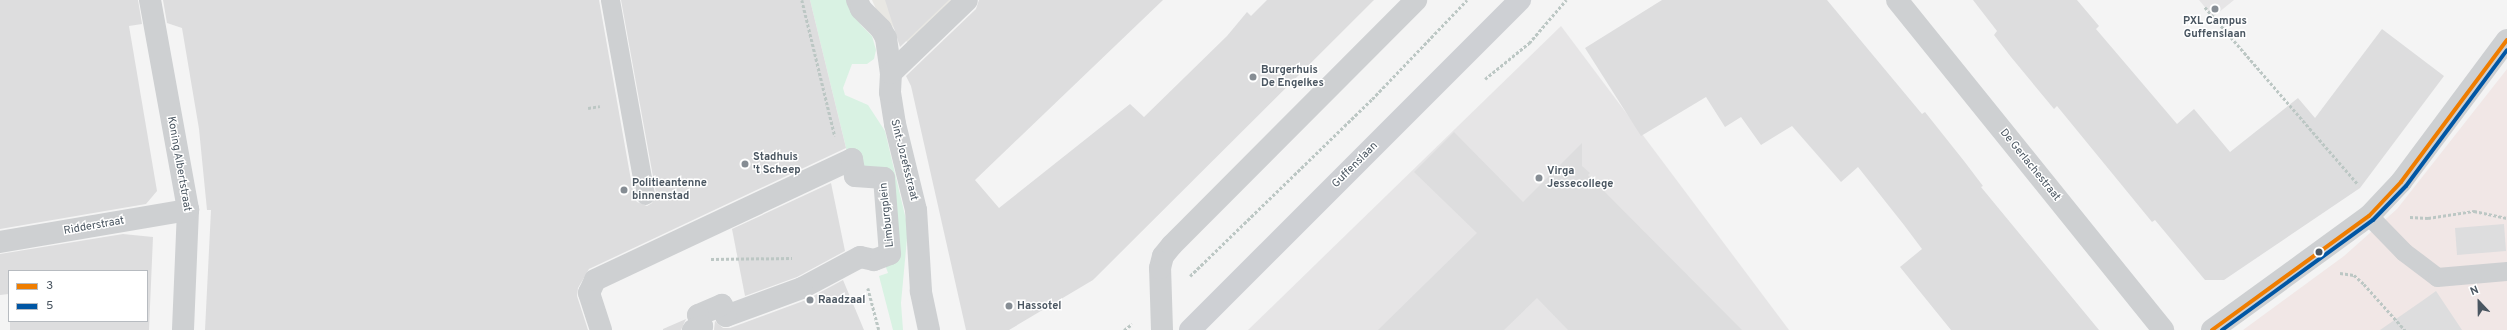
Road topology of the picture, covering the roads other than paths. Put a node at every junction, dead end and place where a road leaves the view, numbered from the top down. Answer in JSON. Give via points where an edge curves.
{"nodes":[{"id":1,"x":150,"y":0,"type":"edge"},
{"id":2,"x":610,"y":0,"type":"edge"},
{"id":3,"x":857,"y":0,"type":"edge"},
{"id":4,"x":967,"y":0,"type":"edge"},
{"id":5,"x":1416,"y":0,"type":"edge"},
{"id":6,"x":1520,"y":0,"type":"edge"},
{"id":7,"x":1898,"y":0,"type":"edge"},
{"id":8,"x":2507,"y":40,"type":"edge"},
{"id":9,"x":891,"y":73,"type":"junction"},
{"id":10,"x":645,"y":195,"type":"dead end"},
{"id":11,"x":188,"y":210,"type":"junction"},
{"id":12,"x":2374,"y":211,"type":"junction"},
{"id":13,"x":0,"y":242,"type":"edge"},
{"id":14,"x":2507,"y":271,"type":"edge"},
{"id":15,"x":183,"y":330,"type":"edge"},
{"id":16,"x":601,"y":330,"type":"edge"},
{"id":17,"x":693,"y":330,"type":"edge"},
{"id":18,"x":929,"y":330,"type":"edge"},
{"id":19,"x":1162,"y":330,"type":"edge"},
{"id":20,"x":1190,"y":330,"type":"edge"},
{"id":21,"x":2163,"y":330,"type":"edge"},
{"id":22,"x":2212,"y":330,"type":"edge"}],
"edges":[{"from":1,"to":11,"type":"street","name":"Koning Albertstraat"},
{"from":2,"to":10,"type":"lane"},
{"from":3,"to":9,"type":"street","name":"Sint-Jozefsstraat","via":[[861,9],[881,29],[886,38]]},
{"from":4,"to":9,"type":"street"},
{"from":5,"to":19,"type":"street","via":[[1163,256],[1160,268]]},
{"from":6,"to":20,"type":"main road","name":"Guffenslaan"},
{"from":7,"to":21,"type":"street","name":"De Gerlachestraat"},
{"from":8,"to":12,"type":"street","via":[[2401,182]]},
{"from":9,"to":18,"type":"street","name":"Sint-Jozefsstraat","via":[[890,92],[894,124],[916,210],[921,291]]},
{"from":11,"to":13,"type":"street","name":"Ridderstraat"},
{"from":11,"to":15,"type":"street","name":"Koning Albertstraat"},
{"from":12,"to":14,"type":"lane","via":[[2404,252],[2437,277]]},
{"from":12,"to":22,"type":"street"},
{"from":16,"to":17,"type":"street","name":"Limburgplein","via":[[589,293],[595,280],[656,256],[852,159],[855,176],[884,178],[890,254],[874,260],[860,257],[802,288],[726,316],[722,305],[698,315],[702,326]]}]}
